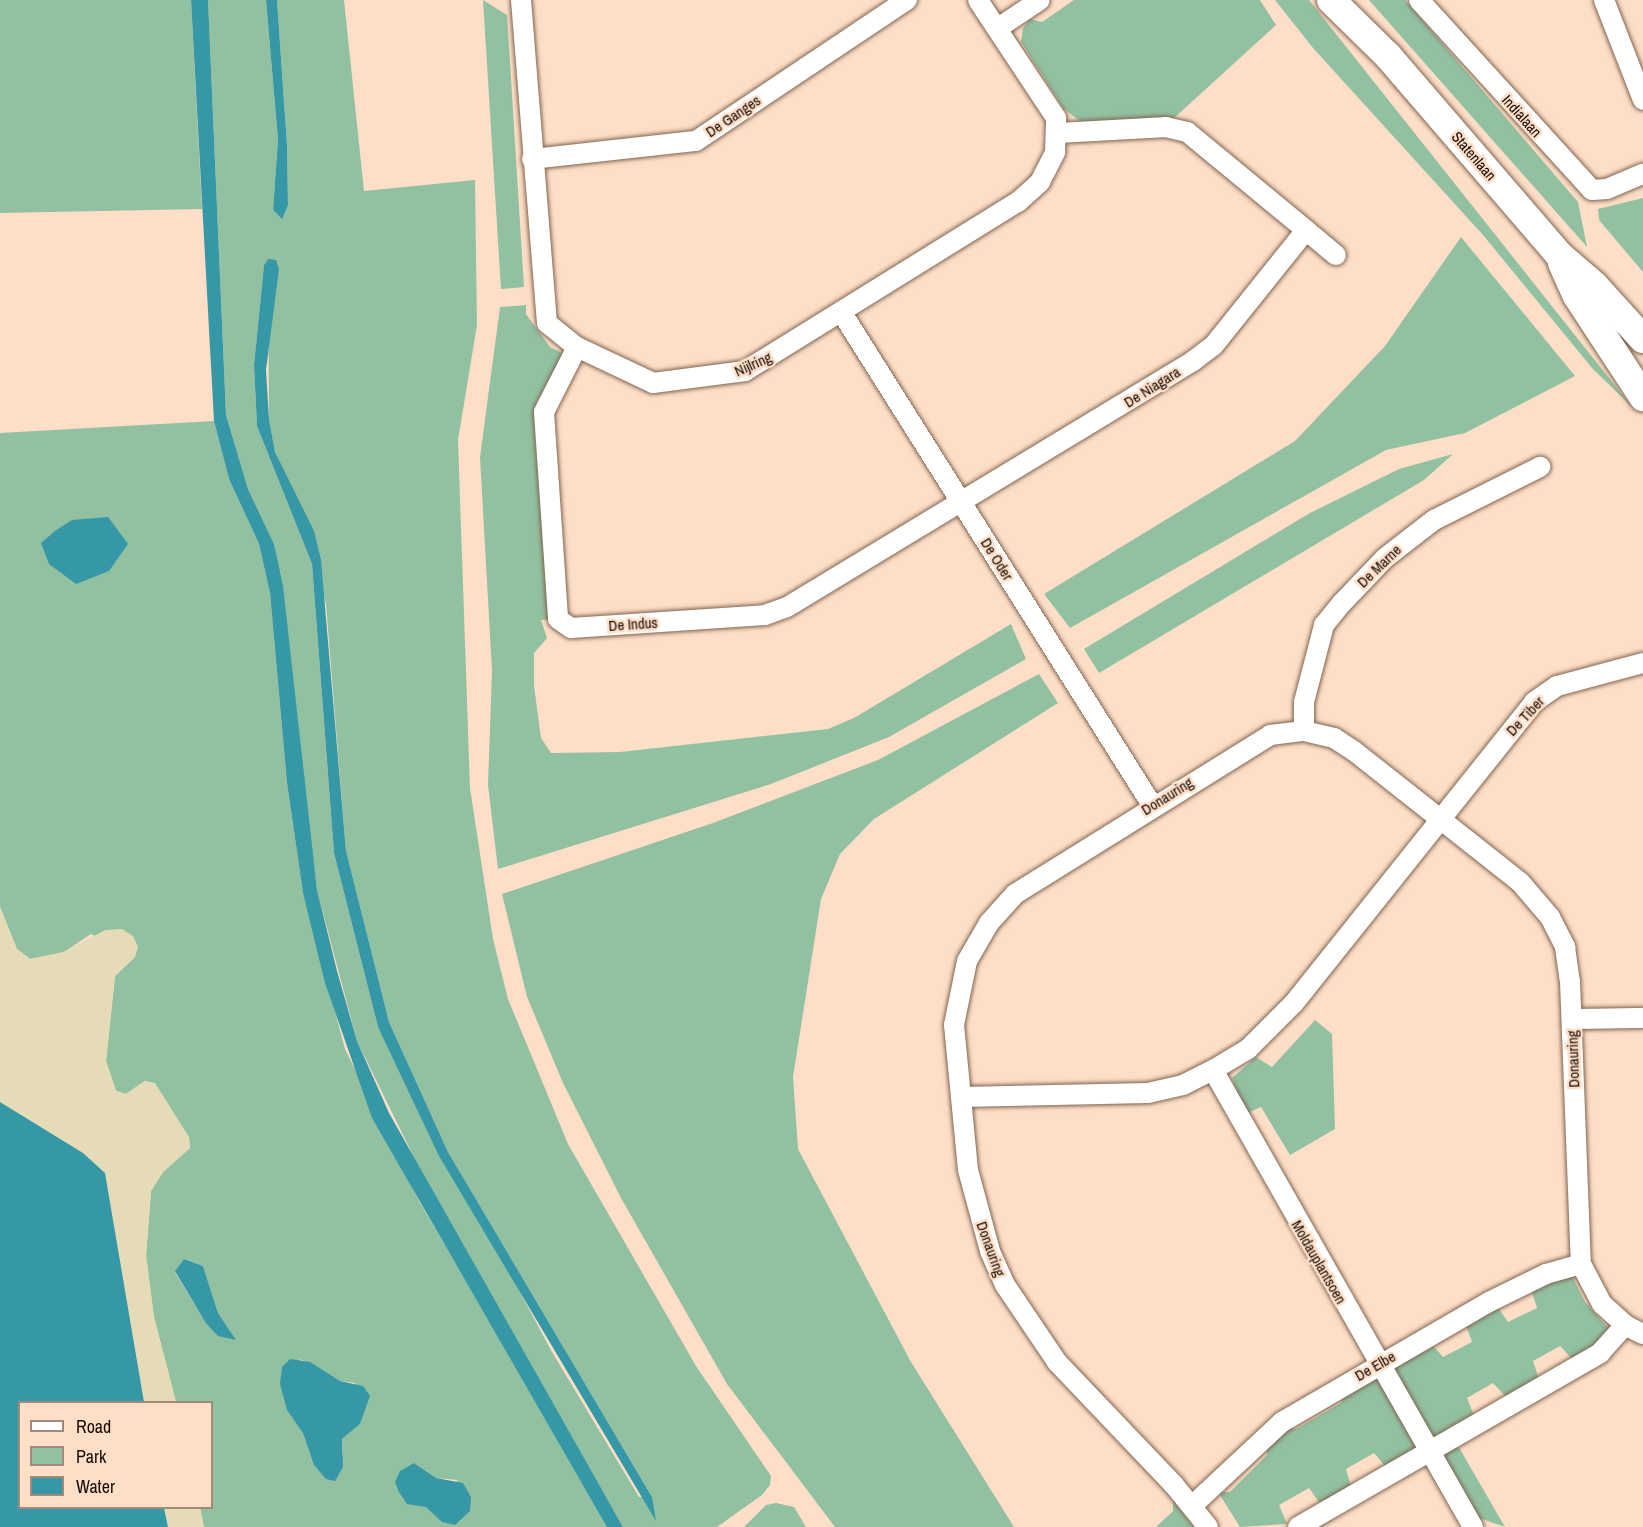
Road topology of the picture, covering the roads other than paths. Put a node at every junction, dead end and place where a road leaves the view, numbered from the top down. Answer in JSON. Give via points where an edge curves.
{"nodes":[{"id":1,"x":521,"y":0,"type":"edge"},
{"id":2,"x":908,"y":0,"type":"edge"},
{"id":3,"x":978,"y":0,"type":"edge"},
{"id":4,"x":1040,"y":0,"type":"edge"},
{"id":5,"x":1331,"y":0,"type":"edge"},
{"id":6,"x":1354,"y":0,"type":"edge"},
{"id":7,"x":1419,"y":0,"type":"edge"},
{"id":8,"x":1604,"y":0,"type":"edge"},
{"id":9,"x":998,"y":28,"type":"junction"},
{"id":10,"x":1388,"y":56,"type":"junction"},
{"id":11,"x":1643,"y":100,"type":"edge"},
{"id":12,"x":1059,"y":133,"type":"junction"},
{"id":13,"x":532,"y":159,"type":"junction"},
{"id":14,"x":1643,"y":174,"type":"edge"},
{"id":15,"x":1306,"y":230,"type":"junction"},
{"id":16,"x":1336,"y":255,"type":"dead end"},
{"id":17,"x":1559,"y":255,"type":"junction"},
{"id":18,"x":842,"y":313,"type":"junction"},
{"id":19,"x":1643,"y":339,"type":"edge"},
{"id":20,"x":577,"y":347,"type":"junction"},
{"id":21,"x":1643,"y":397,"type":"edge"},
{"id":22,"x":1540,"y":467,"type":"dead end"},
{"id":23,"x":961,"y":501,"type":"junction"},
{"id":24,"x":1643,"y":663,"type":"edge"},
{"id":25,"x":1304,"y":731,"type":"junction"},
{"id":26,"x":1152,"y":805,"type":"junction"},
{"id":27,"x":1440,"y":818,"type":"junction"},
{"id":28,"x":1572,"y":1018,"type":"junction"},
{"id":29,"x":1643,"y":1018,"type":"edge"},
{"id":30,"x":1212,"y":1070,"type":"junction"},
{"id":31,"x":961,"y":1097,"type":"junction"},
{"id":32,"x":1581,"y":1264,"type":"junction"},
{"id":33,"x":1625,"y":1325,"type":"junction"},
{"id":34,"x":1643,"y":1334,"type":"edge"},
{"id":35,"x":1378,"y":1364,"type":"junction"},
{"id":36,"x":1429,"y":1453,"type":"junction"},
{"id":37,"x":1193,"y":1505,"type":"junction"},
{"id":38,"x":1208,"y":1527,"type":"edge"},
{"id":39,"x":1298,"y":1527,"type":"edge"},
{"id":40,"x":1473,"y":1527,"type":"edge"}],
"edges":[{"from":1,"to":13,"type":"street","name":"Nijlring"},
{"from":2,"to":13,"type":"street","name":"De Ganges","via":[[696,141]]},
{"from":3,"to":9,"type":"street"},
{"from":4,"to":9,"type":"street"},
{"from":5,"to":10,"type":"main road","name":"Statenlaan"},
{"from":6,"to":10,"type":"main road","name":"Statenlaan"},
{"from":7,"to":14,"type":"street","name":"Indialaan","via":[[1592,190],[1607,189]]},
{"from":8,"to":11,"type":"street"},
{"from":9,"to":12,"type":"street","via":[[1056,118]]},
{"from":10,"to":17,"type":"main road","name":"Statenlaan"},
{"from":12,"to":15,"type":"street","via":[[1166,127],[1187,132]]},
{"from":12,"to":18,"type":"street","name":"Nijlring","via":[[1040,182],[1018,202]]},
{"from":13,"to":20,"type":"street","name":"Nijlring","via":[[547,323]]},
{"from":15,"to":16,"type":"street"},
{"from":15,"to":23,"type":"street","name":"De Niagara","via":[[1214,345],[990,488]]},
{"from":17,"to":19,"type":"main road","name":"Statenlaan","via":[[1594,285]]},
{"from":17,"to":21,"type":"main road","name":"Statenlaan","via":[[1577,296]]},
{"from":18,"to":20,"type":"street","name":"Nijlring","via":[[745,371],[713,379],[653,383]]},
{"from":18,"to":23,"type":"street","name":"De Oder"},
{"from":20,"to":23,"type":"street","name":"De Indus","via":[[544,412],[558,620],[571,628],[765,615],[788,607]]},
{"from":22,"to":25,"type":"street","name":"De Marne","via":[[1434,520],[1385,558],[1342,603],[1324,625],[1304,702]]},
{"from":23,"to":26,"type":"street","name":"De Oder"},
{"from":24,"to":27,"type":"street","name":"De Tiber","via":[[1557,686],[1534,702]]},
{"from":25,"to":26,"type":"street","name":"Donauring","via":[[1270,735]]},
{"from":25,"to":27,"type":"street","name":"Donauring","via":[[1334,738]]},
{"from":26,"to":31,"type":"street","name":"Donauring","via":[[1015,894],[984,930],[967,961],[957,1004]]},
{"from":27,"to":28,"type":"street","name":"Donauring","via":[[1520,882],[1550,917],[1565,947]]},
{"from":27,"to":30,"type":"street","via":[[1270,1030]]},
{"from":28,"to":29,"type":"street"},
{"from":28,"to":32,"type":"street","name":"Donauring"},
{"from":30,"to":31,"type":"street","via":[[1183,1085],[1148,1093]]},
{"from":30,"to":35,"type":"street","name":"Moldauplantsoen"},
{"from":31,"to":37,"type":"street","name":"Donauring","via":[[977,1209],[1005,1285],[1057,1362]]},
{"from":32,"to":33,"type":"street","name":"Donauring","via":[[1602,1304]]},
{"from":32,"to":35,"type":"street","name":"De Elbe","via":[[1546,1274]]},
{"from":33,"to":34,"type":"street","name":"Donauring"},
{"from":33,"to":36,"type":"street","via":[[1600,1353]]},
{"from":35,"to":36,"type":"street","name":"Moldauplantsoen"},
{"from":35,"to":37,"type":"street","name":"De Elbe","via":[[1282,1422]]},
{"from":36,"to":39,"type":"street"},
{"from":36,"to":40,"type":"street","name":"Moldauplantsoen"},
{"from":37,"to":38,"type":"street","name":"Donauring"}]}
